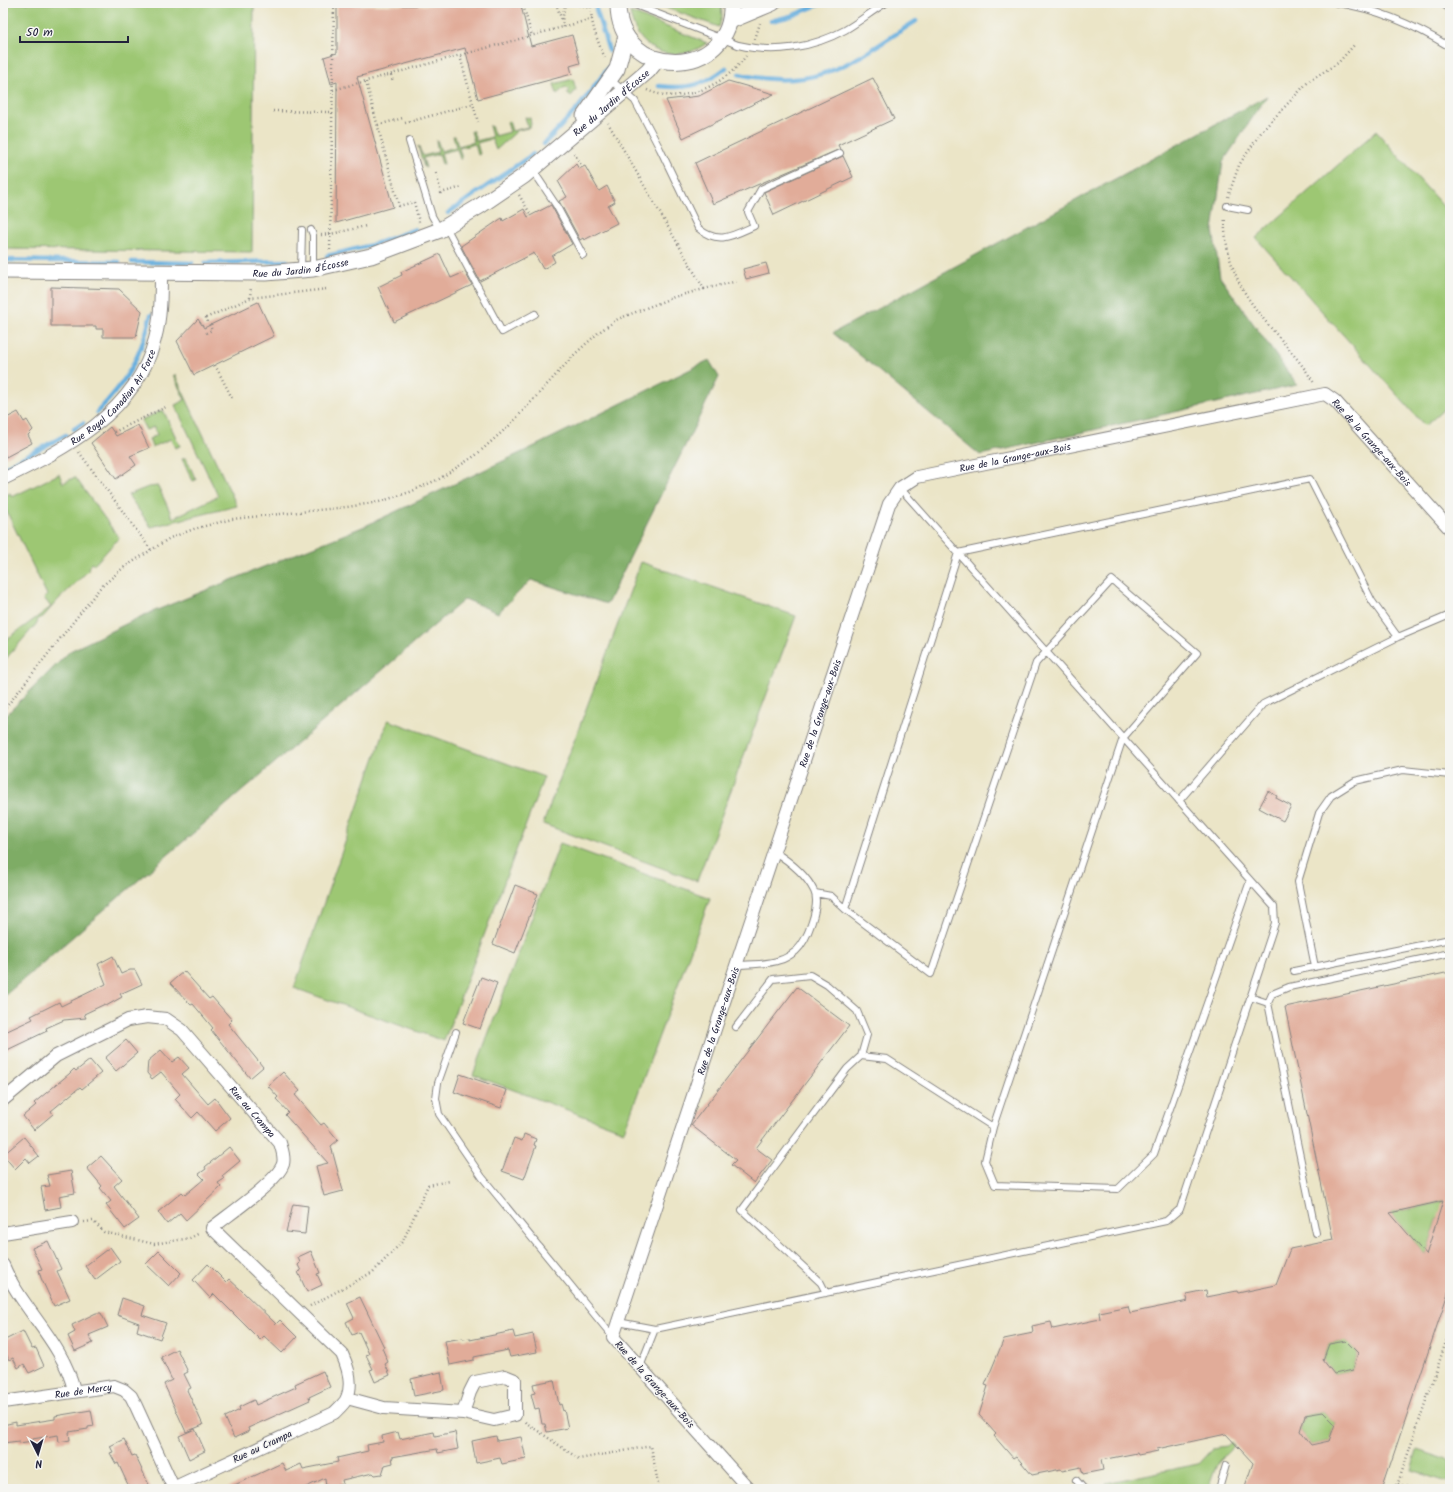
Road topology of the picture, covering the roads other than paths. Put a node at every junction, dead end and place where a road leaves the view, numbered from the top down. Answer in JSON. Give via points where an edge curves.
{"nodes":[{"id":1,"x":618,"y":3,"type":"edge"},
{"id":2,"x":630,"y":3,"type":"edge"},
{"id":3,"x":731,"y":3,"type":"edge"},
{"id":4,"x":773,"y":3,"type":"edge"},
{"id":5,"x":886,"y":3,"type":"edge"},
{"id":6,"x":1338,"y":3,"type":"edge"},
{"id":7,"x":730,"y":21,"type":"junction"},
{"id":8,"x":626,"y":36,"type":"junction"},
{"id":9,"x":721,"y":40,"type":"junction"},
{"id":10,"x":1450,"y":47,"type":"edge"},
{"id":11,"x":657,"y":60,"type":"junction"},
{"id":12,"x":610,"y":79,"type":"junction"},
{"id":13,"x":624,"y":90,"type":"junction"},
{"id":14,"x":410,"y":141,"type":"dead end"},
{"id":15,"x":568,"y":146,"type":"junction"},
{"id":16,"x":840,"y":153,"type":"dead end"},
{"id":17,"x":532,"y":169,"type":"junction"},
{"id":18,"x":1226,"y":206,"type":"road end"},
{"id":19,"x":1248,"y":210,"type":"dead end"},
{"id":20,"x":443,"y":228,"type":"junction"},
{"id":21,"x":302,"y":230,"type":"dead end"},
{"id":22,"x":312,"y":232,"type":"road end"},
{"id":23,"x":583,"y":255,"type":"dead end"},
{"id":24,"x":307,"y":269,"type":"junction"},
{"id":25,"x":3,"y":271,"type":"edge"},
{"id":26,"x":161,"y":273,"type":"junction"},
{"id":27,"x":535,"y":314,"type":"dead end"},
{"id":28,"x":3,"y":479,"type":"edge"},
{"id":29,"x":900,"y":488,"type":"junction"},
{"id":30,"x":1450,"y":529,"type":"edge"},
{"id":31,"x":958,"y":553,"type":"junction"},
{"id":32,"x":1450,"y":615,"type":"edge"},
{"id":33,"x":1398,"y":637,"type":"junction"},
{"id":34,"x":1046,"y":652,"type":"junction"},
{"id":35,"x":1123,"y":738,"type":"junction"},
{"id":36,"x":1450,"y":775,"type":"edge"},
{"id":37,"x":1179,"y":801,"type":"junction"},
{"id":38,"x":773,"y":851,"type":"junction"},
{"id":39,"x":1250,"y":881,"type":"junction"},
{"id":40,"x":815,"y":892,"type":"junction"},
{"id":41,"x":845,"y":909,"type":"junction"},
{"id":42,"x":1450,"y":939,"type":"edge"},
{"id":43,"x":1450,"y":952,"type":"edge"},
{"id":44,"x":737,"y":965,"type":"junction"},
{"id":45,"x":1315,"y":967,"type":"junction"},
{"id":46,"x":1294,"y":971,"type":"dead end"},
{"id":47,"x":1250,"y":997,"type":"junction"},
{"id":48,"x":1268,"y":1003,"type":"junction"},
{"id":49,"x":736,"y":1027,"type":"dead end"},
{"id":50,"x":456,"y":1032,"type":"dead end"},
{"id":51,"x":861,"y":1056,"type":"junction"},
{"id":52,"x":3,"y":1100,"type":"edge"},
{"id":53,"x":993,"y":1127,"type":"junction"},
{"id":54,"x":72,"y":1222,"type":"road end"},
{"id":55,"x":3,"y":1233,"type":"edge"},
{"id":56,"x":1316,"y":1233,"type":"dead end"},
{"id":57,"x":3,"y":1264,"type":"edge"},
{"id":58,"x":6,"y":1278,"type":"edge"},
{"id":59,"x":826,"y":1293,"type":"junction"},
{"id":60,"x":618,"y":1322,"type":"junction"},
{"id":61,"x":655,"y":1329,"type":"junction"},
{"id":62,"x":613,"y":1337,"type":"junction"},
{"id":63,"x":640,"y":1367,"type":"junction"},
{"id":64,"x":74,"y":1390,"type":"junction"},
{"id":65,"x":347,"y":1398,"type":"junction"},
{"id":66,"x":3,"y":1402,"type":"edge"},
{"id":67,"x":463,"y":1413,"type":"junction"},
{"id":68,"x":1226,"y":1465,"type":"dead end"},
{"id":69,"x":1076,"y":1480,"type":"dead end"},
{"id":70,"x":174,"y":1488,"type":"edge"},
{"id":71,"x":749,"y":1489,"type":"edge"},
{"id":72,"x":1084,"y":1489,"type":"edge"},
{"id":73,"x":1219,"y":1489,"type":"edge"}],
"edges":[{"from":1,"to":8,"type":"street","via":[[621,24]]},
{"from":2,"to":9,"type":"lane"},
{"from":3,"to":7,"type":"street"},
{"from":4,"to":7,"type":"street"},
{"from":5,"to":9,"type":"lane","via":[[845,30],[816,43],[786,49],[751,48]]},
{"from":6,"to":10,"type":"lane","via":[[1354,5],[1393,18]]},
{"from":7,"to":9,"type":"street"},
{"from":8,"to":11,"type":"street","via":[[645,54]]},
{"from":8,"to":12,"type":"street","name":"Rue du Jardin d'Écosse","via":[[617,69]]},
{"from":9,"to":11,"type":"street","via":[[707,53],[685,62]]},
{"from":11,"to":13,"type":"street","name":"Rue du Jardin d'Écosse","via":[[648,71]]},
{"from":12,"to":13,"type":"lane"},
{"from":12,"to":15,"type":"street","name":"Rue du Jardin d'Écosse"},
{"from":13,"to":15,"type":"street","name":"Rue du Jardin d'Écosse","via":[[600,111]]},
{"from":13,"to":16,"type":"lane","via":[[635,101],[698,228],[706,234],[731,237],[754,226],[748,212],[761,189]]},
{"from":14,"to":20,"type":"lane","via":[[432,216]]},
{"from":15,"to":17,"type":"street","name":"Rue du Jardin d'Écosse"},
{"from":17,"to":20,"type":"street","name":"Rue du Jardin d'Écosse","via":[[480,206]]},
{"from":17,"to":23,"type":"lane","via":[[556,205]]},
{"from":18,"to":19,"type":"lane"},
{"from":20,"to":24,"type":"street","name":"Rue du Jardin d'Écosse","via":[[371,256]]},
{"from":20,"to":27,"type":"lane","via":[[502,332]]},
{"from":21,"to":24,"type":"lane"},
{"from":22,"to":24,"type":"lane"},
{"from":24,"to":26,"type":"street","name":"Rue du Jardin d'Écosse","via":[[266,273]]},
{"from":25,"to":26,"type":"street","name":"Rue du Jardin d'Écosse"},
{"from":26,"to":28,"type":"street","name":"Rue Royal Canadian Air Force","via":[[160,317],[155,341],[145,366],[129,392],[116,408],[73,442]]},
{"from":29,"to":30,"type":"street","name":"Rue de la Grange-aux-Bois","via":[[917,477],[1325,394],[1335,401]]},
{"from":29,"to":31,"type":"lane"},
{"from":29,"to":38,"type":"street","name":"Rue de la Grange-aux-Bois","via":[[889,504]]},
{"from":31,"to":33,"type":"lane","via":[[1310,479],[1372,601]]},
{"from":31,"to":34,"type":"lane"},
{"from":31,"to":41,"type":"lane"},
{"from":32,"to":33,"type":"lane"},
{"from":33,"to":37,"type":"lane","via":[[1263,704]]},
{"from":34,"to":35,"type":"lane"},
{"from":34,"to":35,"type":"lane","via":[[1112,580],[1197,654]]},
{"from":34,"to":41,"type":"lane","via":[[1036,663],[931,974]]},
{"from":35,"to":37,"type":"lane"},
{"from":35,"to":53,"type":"lane"},
{"from":36,"to":45,"type":"lane","via":[[1403,770],[1355,781],[1331,796],[1319,813],[1298,882]]},
{"from":37,"to":39,"type":"lane"},
{"from":38,"to":40,"type":"lane","via":[[788,860]]},
{"from":38,"to":44,"type":"street","name":"Rue de la Grange-aux-Bois"},
{"from":39,"to":47,"type":"lane","via":[[1274,907],[1275,923]]},
{"from":39,"to":53,"type":"lane","via":[[1154,1154],[1132,1176],[1118,1189],[994,1185],[985,1161]]},
{"from":40,"to":41,"type":"lane","via":[[831,896]]},
{"from":40,"to":44,"type":"lane","via":[[817,905],[805,940],[796,951],[780,960]]},
{"from":42,"to":45,"type":"lane"},
{"from":43,"to":48,"type":"lane","via":[[1289,987],[1272,994]]},
{"from":44,"to":60,"type":"street","name":"Rue de la Grange-aux-Bois"},
{"from":45,"to":46,"type":"lane"},
{"from":47,"to":48,"type":"lane"},
{"from":47,"to":59,"type":"lane","via":[[1180,1209],[1166,1221]]},
{"from":48,"to":56,"type":"lane"},
{"from":49,"to":51,"type":"lane","via":[[773,979],[810,975],[827,985],[857,1010],[867,1035]]},
{"from":50,"to":62,"type":"lane","via":[[438,1082],[436,1098],[439,1114],[482,1177]]},
{"from":51,"to":53,"type":"lane","via":[[887,1058]]},
{"from":51,"to":59,"type":"lane","via":[[847,1069],[742,1210],[821,1283]]},
{"from":52,"to":65,"type":"street","name":"Rue au Crampa","via":[[56,1056],[128,1020],[147,1016],[166,1019],[182,1030],[280,1143],[284,1154],[283,1164],[276,1176],[212,1228],[342,1354],[348,1366]]},
{"from":54,"to":55,"type":"street"},
{"from":57,"to":58,"type":"street"},
{"from":58,"to":64,"type":"street","via":[[48,1334],[70,1373]]},
{"from":59,"to":61,"type":"lane"},
{"from":60,"to":61,"type":"lane"},
{"from":60,"to":62,"type":"street","name":"Rue de la Grange-aux-Bois"},
{"from":61,"to":63,"type":"lane"},
{"from":62,"to":63,"type":"street","name":"Rue de la Grange-aux-Bois"},
{"from":63,"to":71,"type":"street","name":"Rue de la Grange-aux-Bois"},
{"from":64,"to":66,"type":"street","name":"Rue de Mercy"},
{"from":64,"to":70,"type":"street","name":"Rue de Mercy","via":[[114,1386],[131,1396]]},
{"from":65,"to":67,"type":"street","via":[[384,1408]]},
{"from":65,"to":70,"type":"street","name":"Rue au Crampa","via":[[334,1413]]},
{"from":67,"to":67,"type":"street","via":[[494,1420],[515,1415],[515,1380],[505,1376],[476,1382]]},
{"from":68,"to":73,"type":"lane"},
{"from":69,"to":72,"type":"lane"}]}
